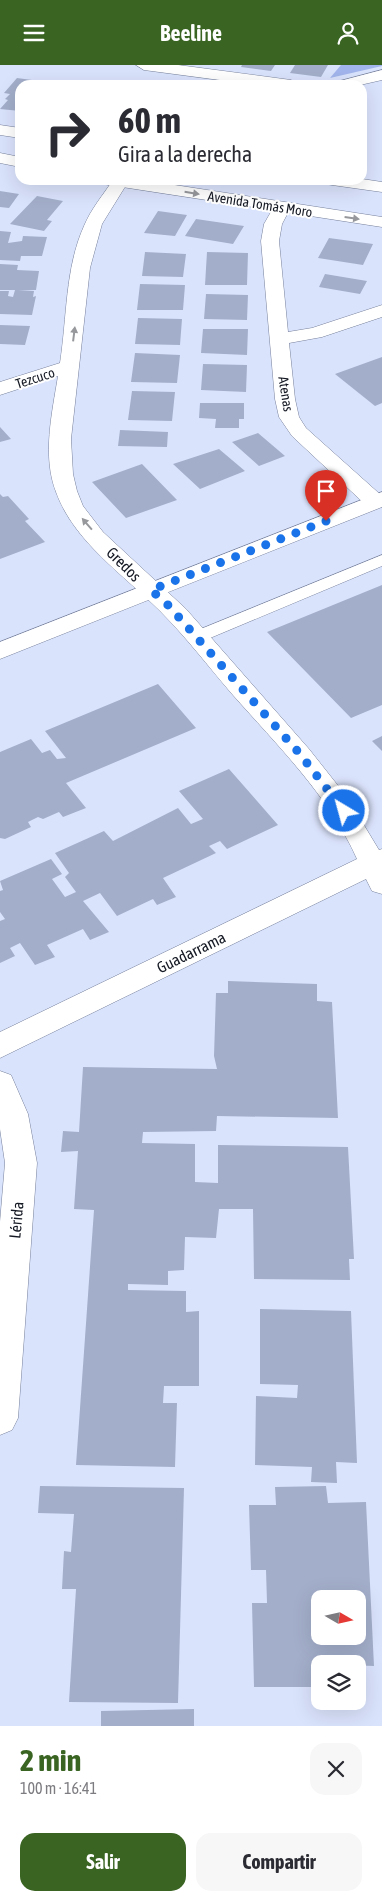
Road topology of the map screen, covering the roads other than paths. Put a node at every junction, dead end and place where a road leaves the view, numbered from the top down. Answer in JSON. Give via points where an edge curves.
{"nodes":[{"id":1,"x":144,"y":65,"type":"edge"},
{"id":2,"x":382,"y":75,"type":"edge"},
{"id":3,"x":254,"y":80,"type":"edge"},
{"id":4,"x":362,"y":80,"type":"edge"},
{"id":5,"x":0,"y":130,"type":"edge"},
{"id":6,"x":15,"y":132,"type":"edge"},
{"id":7,"x":0,"y":143,"type":"edge"},
{"id":8,"x":15,"y":144,"type":"edge"},
{"id":9,"x":0,"y":149,"type":"edge"},
{"id":10,"x":15,"y":152,"type":"edge"},
{"id":11,"x":0,"y":157,"type":"edge"},
{"id":12,"x":15,"y":161,"type":"edge"},
{"id":13,"x":112,"y":185,"type":"edge"},
{"id":14,"x":140,"y":185,"type":"edge"},
{"id":15,"x":230,"y":185,"type":"edge"},
{"id":16,"x":367,"y":185,"type":"edge"},
{"id":17,"x":382,"y":187,"type":"edge"},
{"id":18,"x":282,"y":207,"type":"junction"},
{"id":19,"x":382,"y":207,"type":"edge"},
{"id":20,"x":382,"y":222,"type":"edge"},
{"id":21,"x":382,"y":311,"type":"edge"},
{"id":22,"x":280,"y":339,"type":"junction"},
{"id":23,"x":70,"y":366,"type":"junction"},
{"id":24,"x":0,"y":389,"type":"edge"},
{"id":25,"x":379,"y":501,"type":"edge"},
{"id":26,"x":382,"y":560,"type":"edge"},
{"id":27,"x":151,"y":590,"type":"junction"},
{"id":28,"x":196,"y":637,"type":"junction"},
{"id":29,"x":0,"y":651,"type":"edge"},
{"id":30,"x":379,"y":869,"type":"edge"},
{"id":31,"x":0,"y":1047,"type":"edge"},
{"id":32,"x":0,"y":1085,"type":"edge"},
{"id":33,"x":0,"y":1418,"type":"edge"}],
"edges":[{"from":1,"to":3,"type":"street"},
{"from":2,"to":4,"type":"street"},
{"from":5,"to":6,"type":"street"},
{"from":7,"to":8,"type":"street"},
{"from":9,"to":10,"type":"street"},
{"from":11,"to":12,"type":"street"},
{"from":23,"to":13,"type":"street","name":"Gredos","one_way":true,"via":[[83,264],[93,225]]},
{"from":14,"to":18,"type":"street","name":"Avenida Tomás Moro","one_way":true},
{"from":15,"to":19,"type":"street","name":"Avenida Tomás Moro"},
{"from":16,"to":17,"type":"street"},
{"from":18,"to":20,"type":"street","name":"Avenida Tomás Moro","one_way":true},
{"from":18,"to":22,"type":"street","name":"Atenas","via":[[273,224],[270,241]]},
{"from":21,"to":22,"type":"street","via":[[315,333]]},
{"from":22,"to":25,"type":"street","name":"Atenas","via":[[285,399],[293,425],[330,463]]},
{"from":23,"to":24,"type":"street","name":"Tezcuco"},
{"from":27,"to":23,"type":"street","name":"Gredos","one_way":true,"via":[[82,519],[67,494],[59,467]]},
{"from":25,"to":27,"type":"street"},
{"from":26,"to":28,"type":"lane"},
{"from":27,"to":28,"type":"street","name":"Gredos"},
{"from":27,"to":29,"type":"street"},
{"from":28,"to":30,"type":"street","name":"Gredos","via":[[300,754],[344,811]]},
{"from":30,"to":31,"type":"street","name":"Guadarrama"},
{"from":32,"to":33,"type":"street","name":"Lérida","via":[[13,1114],[21,1163]]}]}
